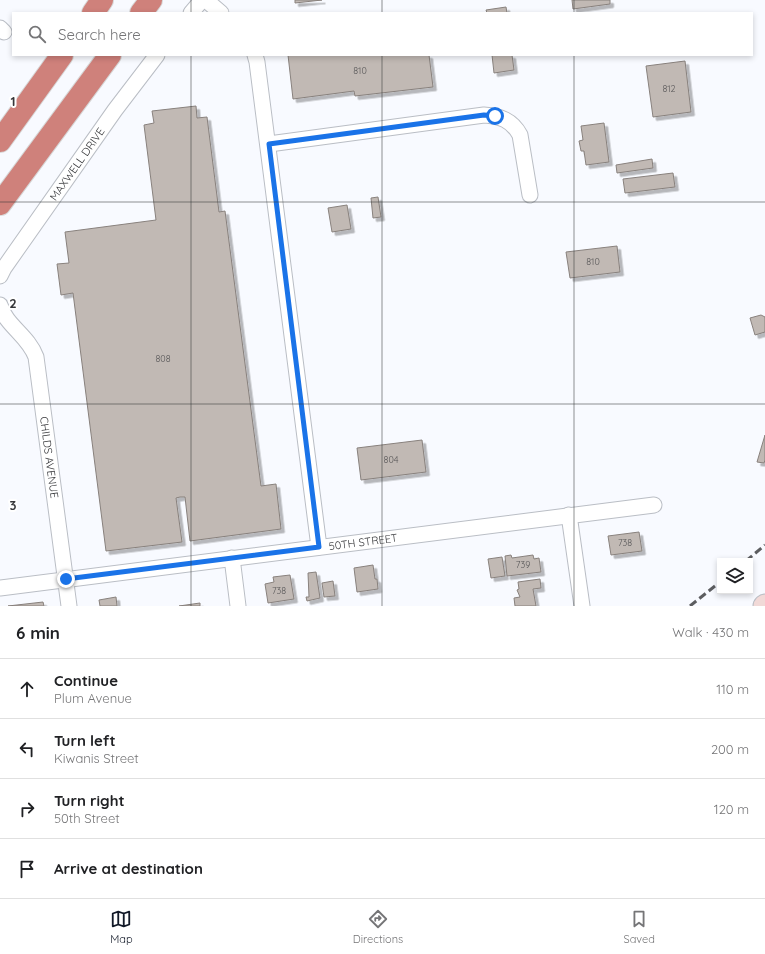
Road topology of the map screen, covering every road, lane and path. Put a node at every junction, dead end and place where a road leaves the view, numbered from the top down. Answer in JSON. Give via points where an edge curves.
{"nodes":[{"id":1,"x":102,"y":0,"type":"edge"},
{"id":2,"x":151,"y":0,"type":"edge"},
{"id":3,"x":202,"y":0,"type":"edge"},
{"id":4,"x":206,"y":0,"type":"edge"},
{"id":5,"x":94,"y":12,"type":"edge"},
{"id":6,"x":143,"y":12,"type":"edge"},
{"id":7,"x":192,"y":12,"type":"edge"},
{"id":8,"x":220,"y":12,"type":"edge"},
{"id":9,"x":61,"y":56,"type":"edge"},
{"id":10,"x":109,"y":56,"type":"edge"},
{"id":11,"x":156,"y":56,"type":"edge"},
{"id":12,"x":254,"y":56,"type":"edge"},
{"id":13,"x":0,"y":141,"type":"edge"},
{"id":14,"x":269,"y":144,"type":"junction"},
{"id":15,"x":530,"y":195,"type":"dead end"},
{"id":16,"x":0,"y":204,"type":"edge"},
{"id":17,"x":0,"y":276,"type":"edge"},
{"id":18,"x":0,"y":305,"type":"edge"},
{"id":19,"x":654,"y":504,"type":"dead end"},
{"id":20,"x":569,"y":515,"type":"junction"},
{"id":21,"x":319,"y":547,"type":"junction"},
{"id":22,"x":232,"y":558,"type":"junction"},
{"id":23,"x":66,"y":579,"type":"junction"},
{"id":24,"x":0,"y":588,"type":"edge"},
{"id":25,"x":69,"y":606,"type":"edge"},
{"id":26,"x":238,"y":606,"type":"edge"},
{"id":27,"x":582,"y":606,"type":"edge"}],
"edges":[{"from":1,"to":5,"type":"highway"},
{"from":2,"to":6,"type":"highway"},
{"from":3,"to":7,"type":"street"},
{"from":4,"to":8,"type":"street"},
{"from":9,"to":13,"type":"highway"},
{"from":10,"to":16,"type":"highway"},
{"from":11,"to":17,"type":"street","name":"MAXWELL DRIVE","via":[[110,116]]},
{"from":12,"to":14,"type":"street"},
{"from":14,"to":15,"type":"street","via":[[484,115],[502,117],[520,135]]},
{"from":14,"to":21,"type":"street"},
{"from":18,"to":23,"type":"street","name":"CHILDS AVENUE","via":[[7,320],[28,340],[36,357]]},
{"from":19,"to":20,"type":"street","name":"50TH STREET"},
{"from":20,"to":21,"type":"street","name":"50TH STREET"},
{"from":20,"to":27,"type":"street"},
{"from":21,"to":22,"type":"street","name":"50TH STREET"},
{"from":22,"to":23,"type":"street","name":"50TH STREET"},
{"from":22,"to":26,"type":"street"},
{"from":23,"to":24,"type":"street","name":"50TH STREET"},
{"from":23,"to":25,"type":"street","name":"CHILDS AVENUE"}]}
